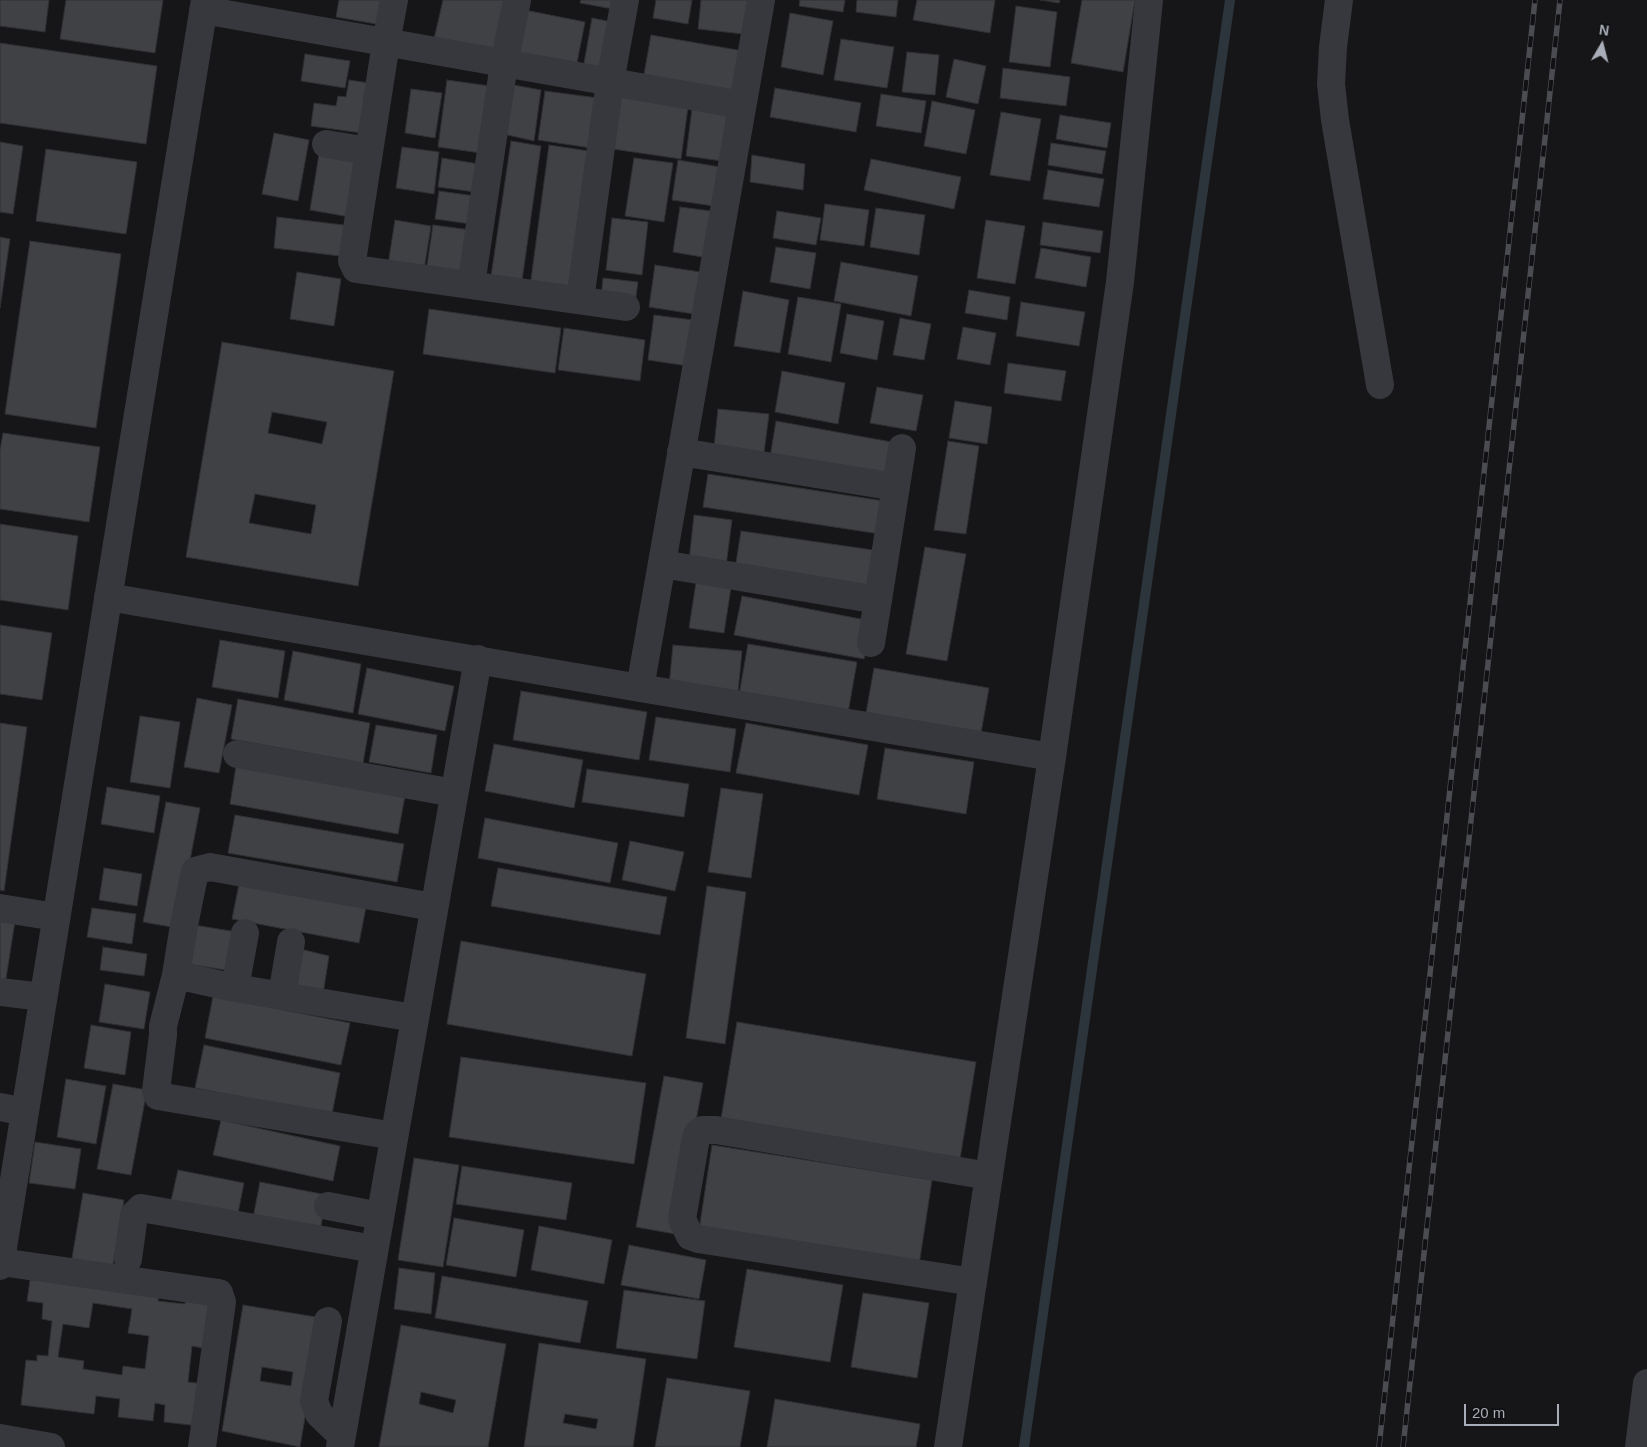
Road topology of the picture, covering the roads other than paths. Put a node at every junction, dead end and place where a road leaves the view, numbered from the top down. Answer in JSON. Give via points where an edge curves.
{"nodes":[{"id":1,"x":394,"y":0,"type":"edge"},
{"id":2,"x":517,"y":0,"type":"edge"},
{"id":3,"x":625,"y":0,"type":"edge"},
{"id":4,"x":761,"y":0,"type":"edge"},
{"id":5,"x":1149,"y":0,"type":"edge"},
{"id":6,"x":1339,"y":0,"type":"edge"},
{"id":7,"x":204,"y":5,"type":"edge"},
{"id":8,"x":386,"y":43,"type":"junction"},
{"id":9,"x":504,"y":64,"type":"junction"},
{"id":10,"x":610,"y":82,"type":"junction"},
{"id":11,"x":742,"y":105,"type":"junction"},
{"id":12,"x":326,"y":144,"type":"dead end"},
{"id":13,"x":370,"y":151,"type":"junction"},
{"id":14,"x":471,"y":285,"type":"junction"},
{"id":15,"x":580,"y":300,"type":"junction"},
{"id":16,"x":626,"y":307,"type":"dead end"},
{"id":17,"x":1380,"y":385,"type":"dead end"},
{"id":18,"x":902,"y":448,"type":"dead end"},
{"id":19,"x":681,"y":452,"type":"junction"},
{"id":20,"x":896,"y":487,"type":"junction"},
{"id":21,"x":662,"y":564,"type":"junction"},
{"id":22,"x":108,"y":597,"type":"junction"},
{"id":23,"x":878,"y":600,"type":"junction"},
{"id":24,"x":871,"y":643,"type":"dead end"},
{"id":25,"x":478,"y":659,"type":"junction"},
{"id":26,"x":640,"y":688,"type":"junction"},
{"id":27,"x":237,"y":754,"type":"dead end"},
{"id":28,"x":1052,"y":757,"type":"junction"},
{"id":29,"x":454,"y":793,"type":"junction"},
{"id":30,"x":433,"y":907,"type":"junction"},
{"id":31,"x":0,"y":908,"type":"edge"},
{"id":32,"x":56,"y":917,"type":"junction"},
{"id":33,"x":245,"y":933,"type":"dead end"},
{"id":34,"x":291,"y":942,"type":"dead end"},
{"id":35,"x":176,"y":975,"type":"junction"},
{"id":36,"x":235,"y":988,"type":"junction"},
{"id":37,"x":0,"y":992,"type":"edge"},
{"id":38,"x":282,"y":995,"type":"junction"},
{"id":39,"x":43,"y":997,"type":"junction"},
{"id":40,"x":414,"y":1018,"type":"junction"},
{"id":41,"x":12,"y":1110,"type":"edge"},
{"id":42,"x":394,"y":1136,"type":"junction"},
{"id":43,"x":989,"y":1176,"type":"junction"},
{"id":44,"x":328,"y":1206,"type":"dead end"},
{"id":45,"x":380,"y":1216,"type":"junction"},
{"id":46,"x":374,"y":1249,"type":"junction"},
{"id":47,"x":128,"y":1259,"type":"dead end"},
{"id":48,"x":0,"y":1264,"type":"edge"},
{"id":49,"x":973,"y":1282,"type":"junction"},
{"id":50,"x":236,"y":1304,"type":"dead end"},
{"id":51,"x":328,"y":1321,"type":"dead end"},
{"id":52,"x":1647,"y":1383,"type":"edge"},
{"id":53,"x":0,"y":1438,"type":"edge"},
{"id":54,"x":341,"y":1442,"type":"edge"},
{"id":55,"x":51,"y":1447,"type":"edge"},
{"id":56,"x":202,"y":1447,"type":"edge"},
{"id":57,"x":211,"y":1447,"type":"edge"},
{"id":58,"x":948,"y":1447,"type":"edge"},
{"id":59,"x":1639,"y":1447,"type":"edge"}],
"edges":[{"from":1,"to":8,"type":"street"},
{"from":2,"to":9,"type":"street"},
{"from":3,"to":10,"type":"street"},
{"from":4,"to":11,"type":"street"},
{"from":5,"to":28,"type":"street","via":[[1120,282]]},
{"from":6,"to":17,"type":"street","via":[[1331,84]]},
{"from":7,"to":8,"type":"street"},
{"from":7,"to":22,"type":"street"},
{"from":8,"to":9,"type":"street"},
{"from":8,"to":13,"type":"street"},
{"from":9,"to":10,"type":"street"},
{"from":9,"to":14,"type":"street"},
{"from":10,"to":11,"type":"street"},
{"from":10,"to":15,"type":"street"},
{"from":11,"to":19,"type":"street"},
{"from":12,"to":13,"type":"street"},
{"from":13,"to":14,"type":"street","via":[[352,261],[356,269]]},
{"from":14,"to":15,"type":"street"},
{"from":15,"to":16,"type":"street"},
{"from":18,"to":20,"type":"street"},
{"from":19,"to":20,"type":"street"},
{"from":19,"to":21,"type":"street"},
{"from":20,"to":23,"type":"street"},
{"from":21,"to":23,"type":"street"},
{"from":21,"to":26,"type":"street"},
{"from":22,"to":25,"type":"street"},
{"from":22,"to":32,"type":"street"},
{"from":23,"to":24,"type":"street"},
{"from":25,"to":26,"type":"street"},
{"from":25,"to":29,"type":"street"},
{"from":26,"to":28,"type":"street"},
{"from":27,"to":29,"type":"street"},
{"from":28,"to":43,"type":"street"},
{"from":29,"to":30,"type":"street"},
{"from":30,"to":35,"type":"street","via":[[210,867],[196,871]]},
{"from":30,"to":40,"type":"street"},
{"from":31,"to":32,"type":"street"},
{"from":32,"to":39,"type":"street"},
{"from":33,"to":36,"type":"street"},
{"from":34,"to":38,"type":"street"},
{"from":35,"to":36,"type":"street"},
{"from":35,"to":42,"type":"street","via":[[163,1026],[158,1096]]},
{"from":36,"to":38,"type":"street"},
{"from":37,"to":39,"type":"street"},
{"from":38,"to":40,"type":"street"},
{"from":39,"to":41,"type":"street"},
{"from":40,"to":42,"type":"street"},
{"from":41,"to":48,"type":"street"},
{"from":42,"to":45,"type":"street"},
{"from":43,"to":49,"type":"street"},
{"from":43,"to":49,"type":"street","via":[[702,1130],[696,1138],[682,1219],[690,1236],[698,1239]]},
{"from":44,"to":45,"type":"street"},
{"from":45,"to":46,"type":"street"},
{"from":46,"to":47,"type":"street","via":[[141,1208],[134,1214]]},
{"from":46,"to":54,"type":"street"},
{"from":48,"to":56,"type":"street","via":[[219,1293],[222,1302]]},
{"from":49,"to":58,"type":"street"},
{"from":50,"to":57,"type":"street"},
{"from":51,"to":54,"type":"street","via":[[314,1401],[319,1414]]},
{"from":52,"to":59,"type":"street"},
{"from":53,"to":55,"type":"street"}]}
